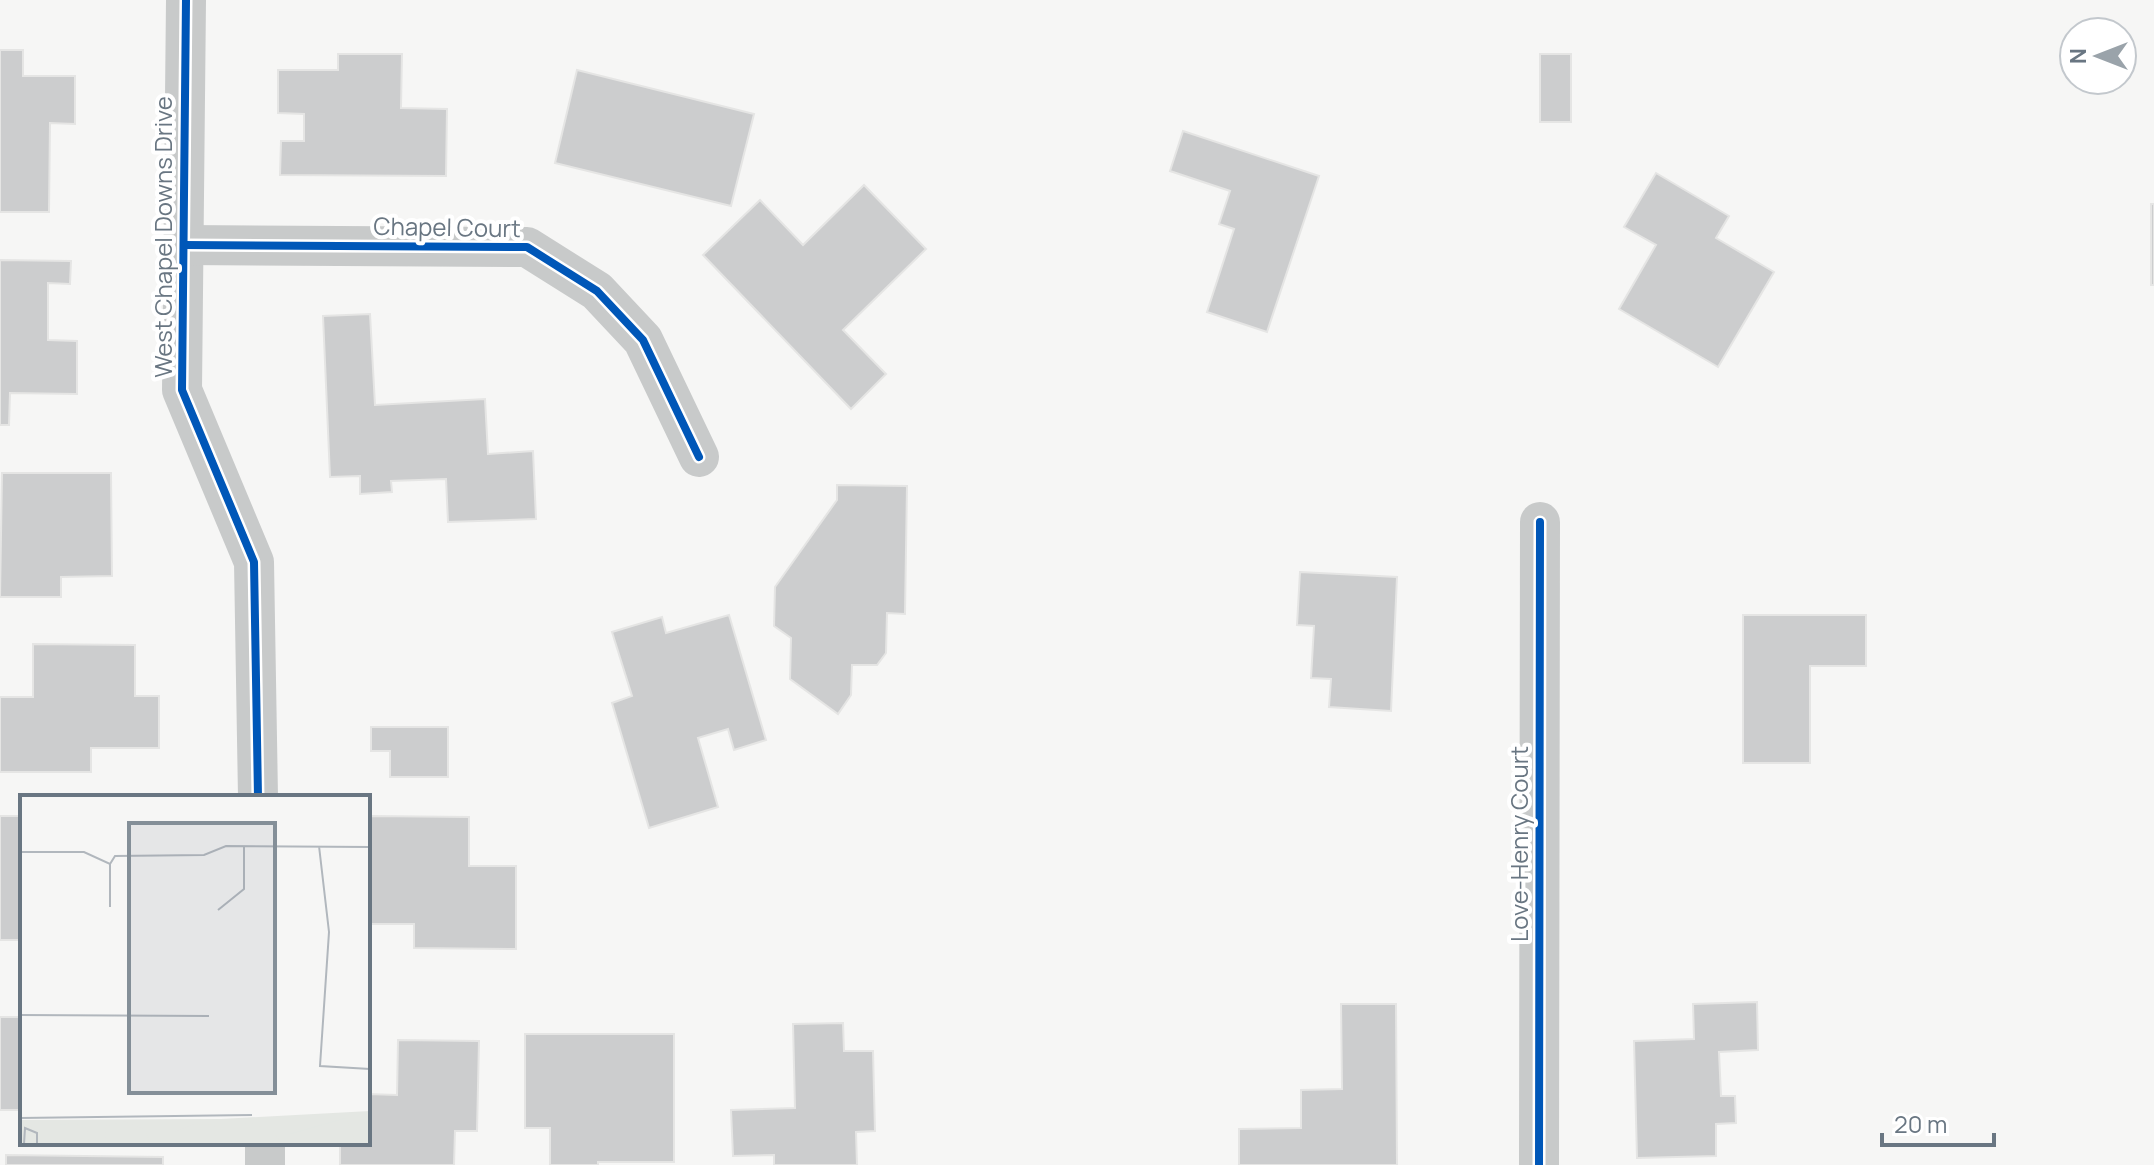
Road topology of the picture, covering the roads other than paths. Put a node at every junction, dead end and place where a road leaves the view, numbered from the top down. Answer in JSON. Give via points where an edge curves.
{"nodes":[{"id":1,"x":186,"y":0,"type":"edge"},
{"id":2,"x":184,"y":245,"type":"junction"},
{"id":3,"x":699,"y":457,"type":"dead end"},
{"id":4,"x":1540,"y":522,"type":"dead end"},
{"id":5,"x":258,"y":795,"type":"edge"},
{"id":6,"x":1539,"y":1165,"type":"edge"}],
"edges":[{"from":1,"to":2,"type":"street","name":"West Chapel Downs Drive"},
{"from":2,"to":3,"type":"street","name":"Chapel Court","via":[[527,247],[597,291],[643,340]]},
{"from":2,"to":5,"type":"street","name":"West Chapel Downs Drive","via":[[182,390],[254,562]]},
{"from":4,"to":6,"type":"street","name":"Love-Henry Court"}]}
